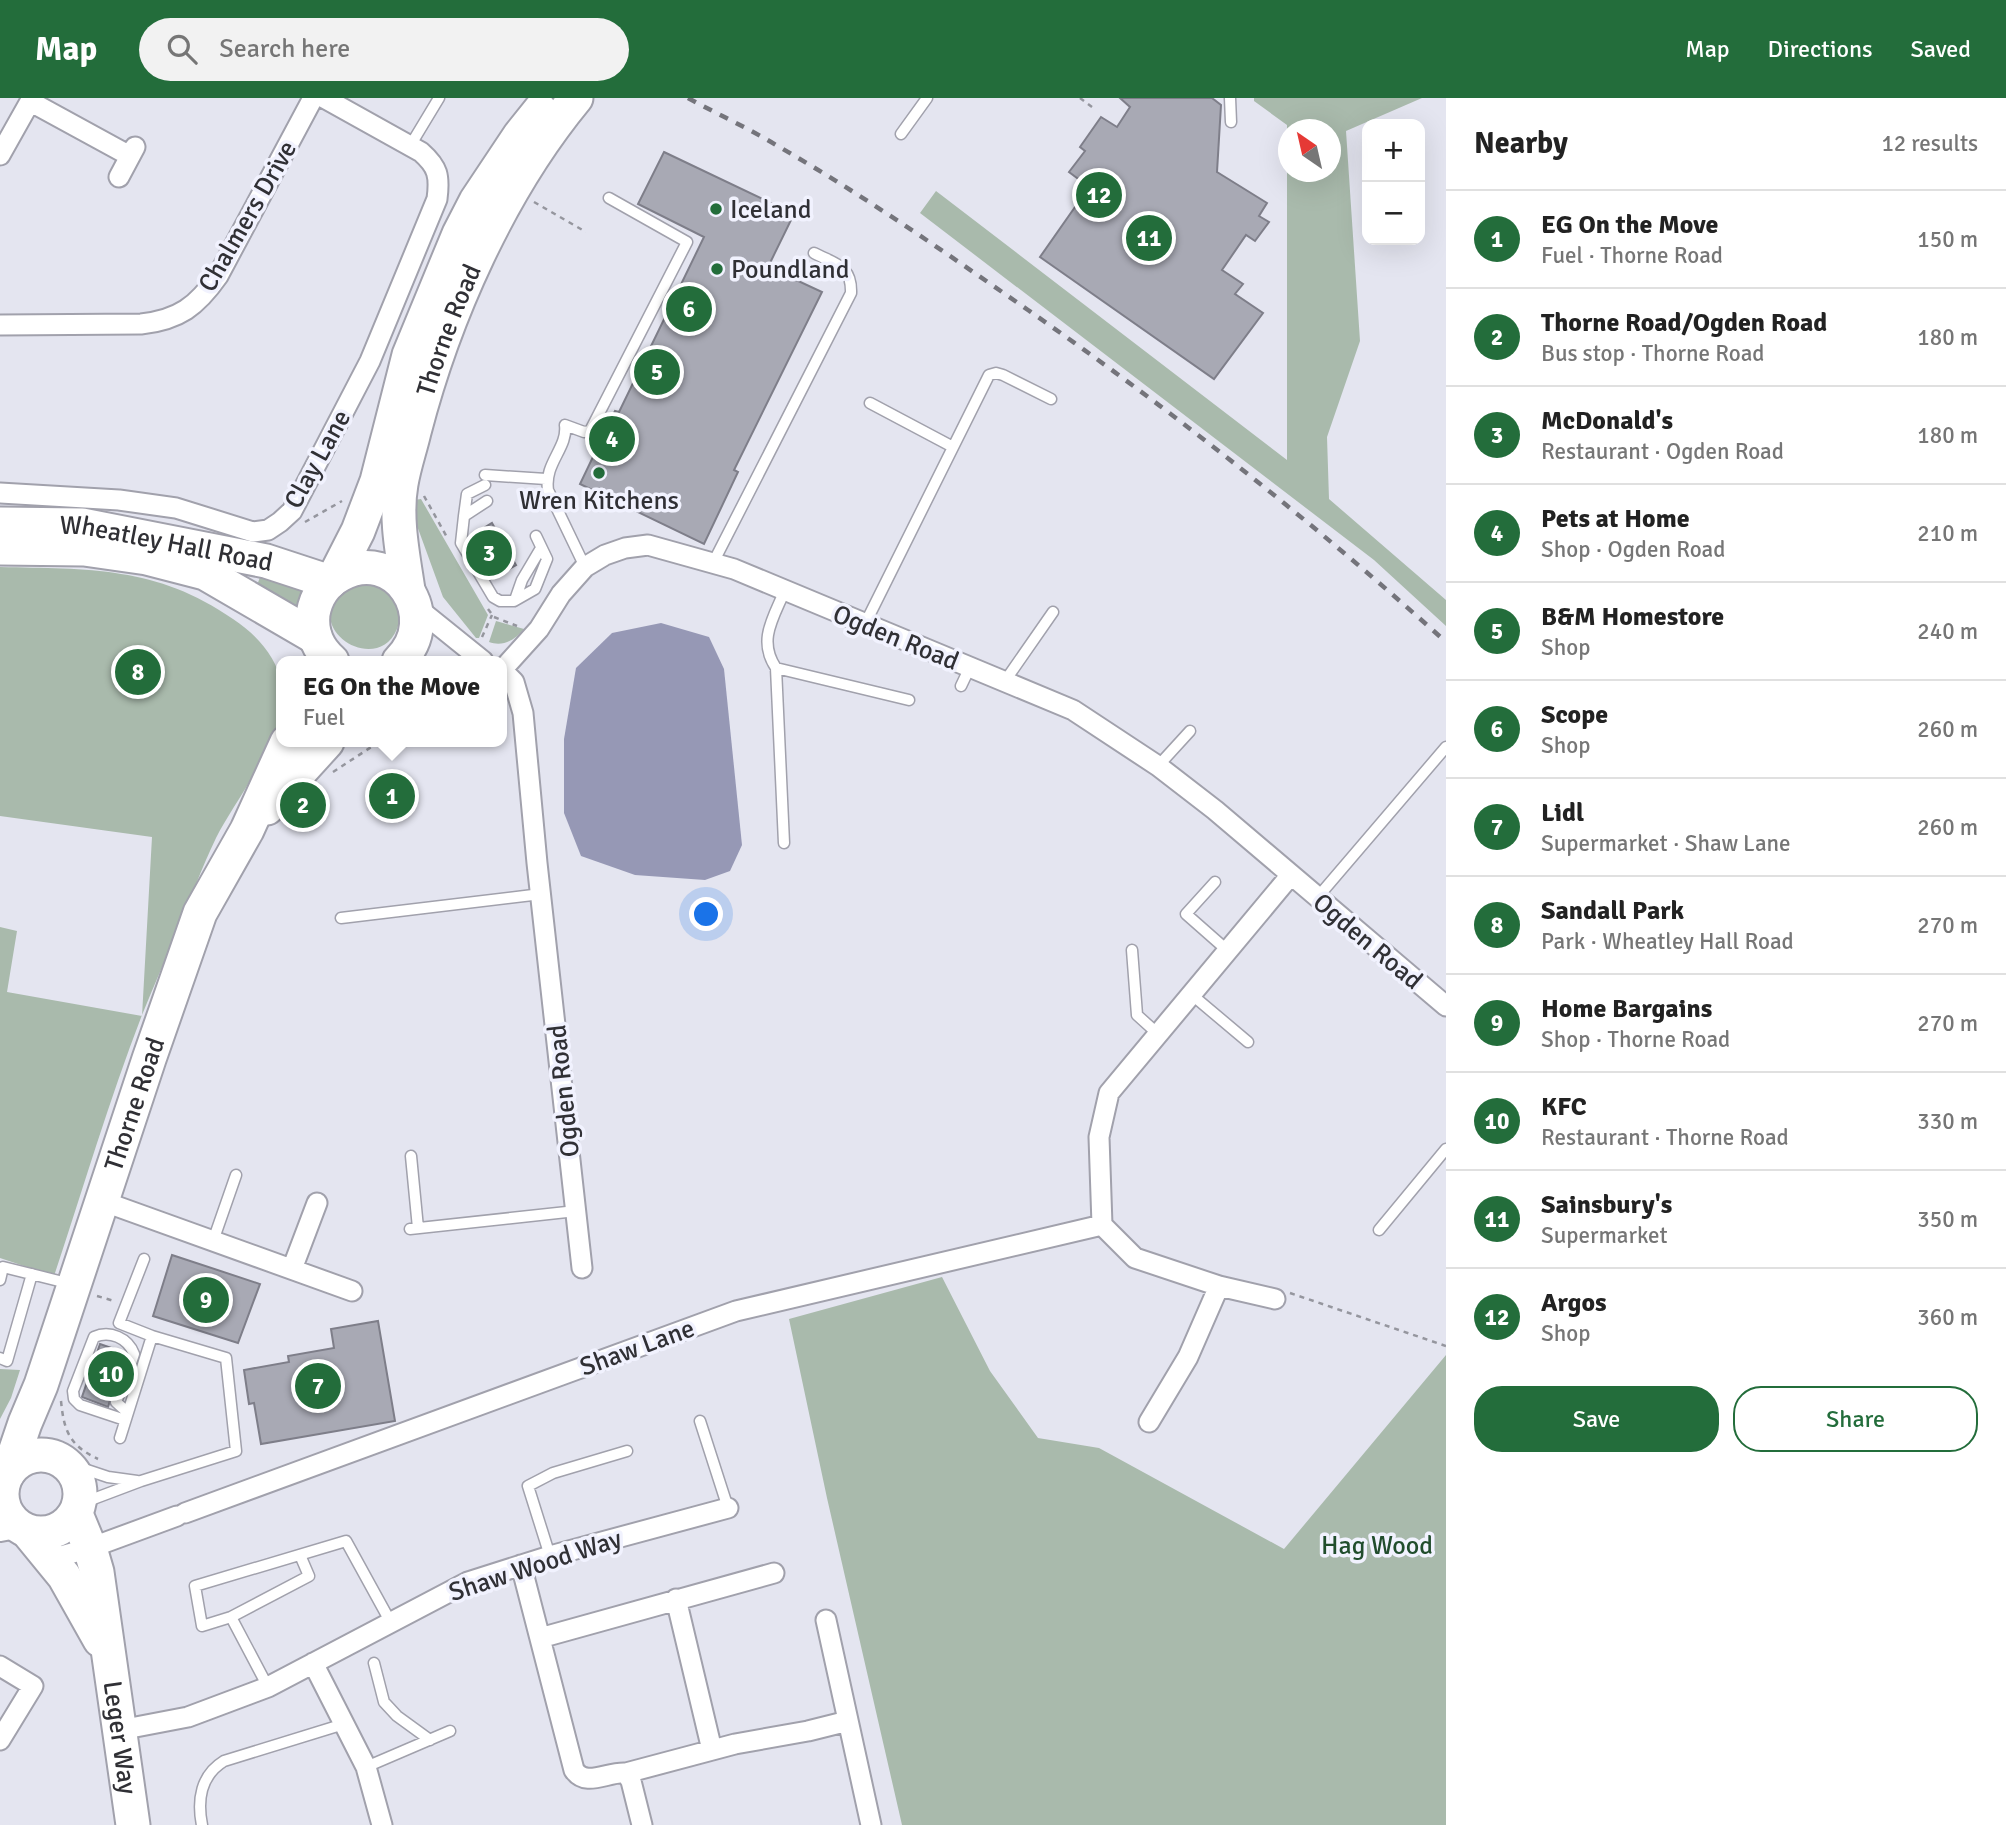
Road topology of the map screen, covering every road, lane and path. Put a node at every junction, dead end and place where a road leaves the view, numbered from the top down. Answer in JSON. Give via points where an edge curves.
{"nodes":[{"id":1,"x":313,"y":98,"type":"edge"},
{"id":2,"x":324,"y":98,"type":"edge"},
{"id":3,"x":439,"y":98,"type":"edge"},
{"id":4,"x":549,"y":98,"type":"edge"},
{"id":5,"x":576,"y":98,"type":"edge"},
{"id":6,"x":927,"y":98,"type":"edge"},
{"id":7,"x":1080,"y":98,"type":"edge"},
{"id":8,"x":1230,"y":98,"type":"edge"},
{"id":9,"x":32,"y":100,"type":"edge"},
{"id":10,"x":1092,"y":107,"type":"dead end"},
{"id":11,"x":1231,"y":122,"type":"dead end"},
{"id":12,"x":901,"y":134,"type":"dead end"},
{"id":13,"x":407,"y":144,"type":"junction"},
{"id":14,"x":0,"y":155,"type":"edge"},
{"id":15,"x":119,"y":177,"type":"dead end"},
{"id":16,"x":525,"y":197,"type":"dead end"},
{"id":17,"x":610,"y":198,"type":"dead end"},
{"id":18,"x":586,"y":232,"type":"dead end"},
{"id":19,"x":814,"y":253,"type":"dead end"},
{"id":20,"x":0,"y":325,"type":"edge"},
{"id":21,"x":1051,"y":399,"type":"dead end"},
{"id":22,"x":870,"y":403,"type":"dead end"},
{"id":23,"x":953,"y":447,"type":"junction"},
{"id":24,"x":546,"y":479,"type":"junction"},
{"id":25,"x":423,"y":491,"type":"dead end"},
{"id":26,"x":0,"y":493,"type":"edge"},
{"id":27,"x":487,"y":501,"type":"dead end"},
{"id":28,"x":464,"y":516,"type":"junction"},
{"id":29,"x":0,"y":524,"type":"edge"},
{"id":30,"x":536,"y":537,"type":"dead end"},
{"id":31,"x":452,"y":547,"type":"dead end"},
{"id":32,"x":0,"y":548,"type":"edge"},
{"id":33,"x":541,"y":548,"type":"junction"},
{"id":34,"x":713,"y":563,"type":"junction"},
{"id":35,"x":585,"y":567,"type":"junction"},
{"id":36,"x":332,"y":580,"type":"junction"},
{"id":37,"x":785,"y":590,"type":"junction"},
{"id":38,"x":412,"y":598,"type":"junction"},
{"id":39,"x":514,"y":601,"type":"junction"},
{"id":40,"x":486,"y":606,"type":"dead end"},
{"id":41,"x":1053,"y":612,"type":"dead end"},
{"id":42,"x":547,"y":616,"type":"junction"},
{"id":43,"x":865,"y":624,"type":"junction"},
{"id":44,"x":321,"y":652,"type":"edge"},
{"id":45,"x":404,"y":656,"type":"edge"},
{"id":46,"x":477,"y":656,"type":"edge"},
{"id":47,"x":507,"y":664,"type":"edge"},
{"id":48,"x":970,"y":667,"type":"junction"},
{"id":49,"x":776,"y":668,"type":"junction"},
{"id":50,"x":507,"y":675,"type":"edge"},
{"id":51,"x":1005,"y":681,"type":"junction"},
{"id":52,"x":961,"y":686,"type":"dead end"},
{"id":53,"x":909,"y":700,"type":"dead end"},
{"id":54,"x":1189,"y":731,"type":"dead end"},
{"id":55,"x":285,"y":747,"type":"edge"},
{"id":56,"x":322,"y":747,"type":"edge"},
{"id":57,"x":1446,"y":747,"type":"edge"},
{"id":58,"x":1158,"y":766,"type":"junction"},
{"id":59,"x":247,"y":830,"type":"junction"},
{"id":60,"x":784,"y":843,"type":"dead end"},
{"id":61,"x":1290,"y":876,"type":"junction"},
{"id":62,"x":1215,"y":882,"type":"dead end"},
{"id":63,"x":541,"y":894,"type":"junction"},
{"id":64,"x":1317,"y":898,"type":"junction"},
{"id":65,"x":341,"y":918,"type":"dead end"},
{"id":66,"x":1132,"y":950,"type":"dead end"},
{"id":67,"x":1228,"y":951,"type":"junction"},
{"id":68,"x":1191,"y":994,"type":"junction"},
{"id":69,"x":1446,"y":1006,"type":"edge"},
{"id":70,"x":1158,"y":1034,"type":"junction"},
{"id":71,"x":1248,"y":1042,"type":"dead end"},
{"id":72,"x":1446,"y":1149,"type":"edge"},
{"id":73,"x":411,"y":1156,"type":"dead end"},
{"id":74,"x":236,"y":1175,"type":"dead end"},
{"id":75,"x":102,"y":1201,"type":"junction"},
{"id":76,"x":317,"y":1203,"type":"dead end"},
{"id":77,"x":576,"y":1211,"type":"junction"},
{"id":78,"x":1102,"y":1225,"type":"junction"},
{"id":79,"x":1379,"y":1230,"type":"dead end"},
{"id":80,"x":213,"y":1241,"type":"junction"},
{"id":81,"x":144,"y":1259,"type":"dead end"},
{"id":82,"x":582,"y":1268,"type":"dead end"},
{"id":83,"x":292,"y":1269,"type":"junction"},
{"id":84,"x":32,"y":1274,"type":"junction"},
{"id":85,"x":0,"y":1280,"type":"edge"},
{"id":86,"x":74,"y":1286,"type":"junction"},
{"id":87,"x":1219,"y":1286,"type":"junction"},
{"id":88,"x":352,"y":1291,"type":"dead end"},
{"id":89,"x":1275,"y":1299,"type":"joint"},
{"id":90,"x":126,"y":1305,"type":"junction"},
{"id":91,"x":152,"y":1336,"type":"junction"},
{"id":92,"x":1446,"y":1346,"type":"edge"},
{"id":93,"x":0,"y":1359,"type":"edge"},
{"id":94,"x":130,"y":1366,"type":"dead end"},
{"id":95,"x":124,"y":1382,"type":"dead end"},
{"id":96,"x":41,"y":1385,"type":"junction"},
{"id":97,"x":126,"y":1416,"type":"junction"},
{"id":98,"x":701,"y":1421,"type":"dead end"},
{"id":99,"x":1149,"y":1422,"type":"dead end"},
{"id":100,"x":120,"y":1438,"type":"dead end"},
{"id":101,"x":627,"y":1451,"type":"dead end"},
{"id":102,"x":63,"y":1461,"type":"junction"},
{"id":103,"x":4,"y":1479,"type":"edge"},
{"id":104,"x":141,"y":1481,"type":"junction"},
{"id":105,"x":728,"y":1508,"type":"joint"},
{"id":106,"x":78,"y":1509,"type":"junction"},
{"id":107,"x":15,"y":1528,"type":"edge"},
{"id":108,"x":90,"y":1548,"type":"junction"},
{"id":109,"x":300,"y":1555,"type":"junction"},
{"id":110,"x":550,"y":1556,"type":"junction"},
{"id":111,"x":51,"y":1559,"type":"junction"},
{"id":112,"x":521,"y":1565,"type":"junction"},
{"id":113,"x":774,"y":1573,"type":"dead end"},
{"id":114,"x":676,"y":1600,"type":"junction"},
{"id":115,"x":231,"y":1617,"type":"junction"},
{"id":116,"x":826,"y":1620,"type":"dead end"},
{"id":117,"x":390,"y":1621,"type":"junction"},
{"id":118,"x":540,"y":1638,"type":"junction"},
{"id":119,"x":107,"y":1651,"type":"junction"},
{"id":120,"x":313,"y":1663,"type":"junction"},
{"id":121,"x":374,"y":1663,"type":"dead end"},
{"id":122,"x":0,"y":1666,"type":"edge"},
{"id":123,"x":268,"y":1687,"type":"junction"},
{"id":124,"x":848,"y":1721,"type":"junction"},
{"id":125,"x":344,"y":1724,"type":"junction"},
{"id":126,"x":120,"y":1730,"type":"junction"},
{"id":127,"x":450,"y":1731,"type":"dead end"},
{"id":128,"x":0,"y":1739,"type":"edge"},
{"id":129,"x":430,"y":1740,"type":"junction"},
{"id":130,"x":712,"y":1750,"type":"junction"},
{"id":131,"x":366,"y":1768,"type":"junction"},
{"id":132,"x":625,"y":1773,"type":"junction"},
{"id":133,"x":133,"y":1825,"type":"edge"},
{"id":134,"x":202,"y":1825,"type":"edge"},
{"id":135,"x":382,"y":1825,"type":"edge"},
{"id":136,"x":642,"y":1825,"type":"edge"},
{"id":137,"x":872,"y":1825,"type":"edge"}],
"edges":[{"from":1,"to":20,"type":"street","name":"Chalmers Drive","via":[[218,276],[204,296],[184,312],[141,324]]},
{"from":2,"to":13,"type":"street","name":"Clay Lane"},
{"from":3,"to":13,"type":"lane"},
{"from":4,"to":36,"type":"highway","name":"Thorne Road","via":[[505,157],[459,234],[404,371],[377,481]]},
{"from":5,"to":38,"type":"highway","name":"Thorne Road","via":[[543,140],[498,217],[468,278],[429,378],[401,484],[400,515]]},
{"from":6,"to":12,"type":"lane"},
{"from":7,"to":10,"type":"path"},
{"from":8,"to":11,"type":"lane"},
{"from":9,"to":14,"type":"street"},
{"from":9,"to":15,"type":"street","via":[[133,151]]},
{"from":13,"to":26,"type":"street","name":"Clay Lane","via":[[432,162],[440,180],[437,199],[370,361],[292,511],[280,522],[253,532],[176,508]]},
{"from":16,"to":18,"type":"path"},
{"from":17,"to":24,"type":"lane","via":[[687,242],[590,430],[565,425],[565,437]]},
{"from":19,"to":34,"type":"lane","via":[[846,270],[851,293]]},
{"from":21,"to":23,"type":"lane","via":[[996,373],[989,374]]},
{"from":22,"to":23,"type":"lane"},
{"from":23,"to":43,"type":"lane"},
{"from":24,"to":28,"type":"lane","via":[[485,480],[467,494]]},
{"from":24,"to":35,"type":"lane"},
{"from":25,"to":31,"type":"path"},
{"from":27,"to":28,"type":"lane"},
{"from":28,"to":39,"type":"lane","via":[[461,543],[493,597]]},
{"from":29,"to":36,"type":"highway","name":"Wheatley Hall Road","via":[[82,525],[267,561]]},
{"from":30,"to":33,"type":"lane"},
{"from":32,"to":44,"type":"highway","name":"Wheatley Hall Road","via":[[84,549],[205,573]]},
{"from":33,"to":39,"type":"lane"},
{"from":33,"to":39,"type":"lane","via":[[547,559],[536,589]]},
{"from":34,"to":35,"type":"street","name":"Ogden Road","via":[[648,545],[625,548]]},
{"from":34,"to":37,"type":"street","name":"Ogden Road"},
{"from":35,"to":42,"type":"street","name":"Ogden Road"},
{"from":36,"to":38,"type":"highway","via":[[353,569],[373,569],[393,576]]},
{"from":36,"to":44,"type":"highway","name":"Thorne Road","via":[[314,607],[313,628]]},
{"from":37,"to":43,"type":"street","name":"Ogden Road"},
{"from":37,"to":49,"type":"lane","via":[[766,640]]},
{"from":38,"to":45,"type":"highway","name":"Thorne Road","via":[[418,617],[415,637]]},
{"from":38,"to":46,"type":"street"},
{"from":40,"to":42,"type":"path","via":[[494,617],[514,626]]},
{"from":41,"to":51,"type":"lane"},
{"from":42,"to":47,"type":"street","name":"Ogden Road"},
{"from":43,"to":48,"type":"street","name":"Ogden Road"},
{"from":48,"to":51,"type":"street","name":"Ogden Road"},
{"from":48,"to":52,"type":"lane"},
{"from":49,"to":53,"type":"lane"},
{"from":49,"to":60,"type":"lane"},
{"from":50,"to":63,"type":"street","name":"Ogden Road","via":[[514,682],[523,713]]},
{"from":51,"to":58,"type":"street","name":"Ogden Road","via":[[1073,710]]},
{"from":54,"to":58,"type":"lane"},
{"from":55,"to":59,"type":"highway","name":"Thorne Road"},
{"from":56,"to":59,"type":"highway","name":"Thorne Road"},
{"from":57,"to":64,"type":"lane"},
{"from":58,"to":61,"type":"street","name":"Ogden Road"},
{"from":59,"to":75,"type":"highway","name":"Thorne Road","via":[[200,913]]},
{"from":61,"to":64,"type":"street","name":"Ogden Road"},
{"from":61,"to":67,"type":"street","name":"Ogden Road"},
{"from":62,"to":67,"type":"lane","via":[[1186,914]]},
{"from":63,"to":65,"type":"lane"},
{"from":63,"to":77,"type":"street","name":"Ogden Road"},
{"from":64,"to":69,"type":"street","name":"Ogden Road"},
{"from":66,"to":70,"type":"lane","via":[[1137,1015]]},
{"from":67,"to":68,"type":"street","name":"Ogden Road"},
{"from":68,"to":70,"type":"street","name":"Ogden Road"},
{"from":68,"to":71,"type":"lane"},
{"from":70,"to":78,"type":"street","name":"Ogden Road","via":[[1109,1093],[1099,1137]]},
{"from":72,"to":79,"type":"lane"},
{"from":73,"to":77,"type":"lane","via":[[414,1228]]},
{"from":74,"to":80,"type":"lane"},
{"from":75,"to":80,"type":"street"},
{"from":75,"to":86,"type":"highway","name":"Thorne Road"},
{"from":76,"to":83,"type":"street"},
{"from":77,"to":82,"type":"street","name":"Ogden Road"},
{"from":78,"to":87,"type":"street","via":[[1135,1258]]},
{"from":78,"to":108,"type":"street","name":"Shaw Lane","via":[[736,1311]]},
{"from":80,"to":83,"type":"street"},
{"from":81,"to":90,"type":"lane"},
{"from":83,"to":88,"type":"street"},
{"from":84,"to":85,"type":"lane","via":[[3,1267]]},
{"from":84,"to":86,"type":"lane"},
{"from":84,"to":93,"type":"lane","via":[[7,1361]]},
{"from":86,"to":90,"type":"path"},
{"from":86,"to":96,"type":"highway","name":"Thorne Road"},
{"from":87,"to":89,"type":"street"},
{"from":87,"to":99,"type":"street","via":[[1188,1357]]},
{"from":89,"to":92,"type":"path","via":[[1277,1289]]},
{"from":90,"to":91,"type":"lane","via":[[119,1324]]},
{"from":91,"to":97,"type":"lane"},
{"from":91,"to":104,"type":"lane","via":[[226,1358],[236,1451]]},
{"from":94,"to":97,"type":"lane","via":[[131,1346],[103,1333],[94,1337],[73,1391],[80,1405]]},
{"from":95,"to":97,"type":"lane","via":[[117,1402]]},
{"from":96,"to":102,"type":"highway","name":"Thorne Road","via":[[46,1417]]},
{"from":96,"to":103,"type":"highway","name":"Thorne Road"},
{"from":97,"to":100,"type":"lane"},
{"from":98,"to":105,"type":"lane"},
{"from":101,"to":110,"type":"lane","via":[[553,1473],[528,1486]]},
{"from":102,"to":103,"type":"highway","via":[[43,1455],[29,1457],[15,1464]]},
{"from":102,"to":104,"type":"lane","via":[[107,1477]]},
{"from":102,"to":106,"type":"highway","via":[[76,1476]]},
{"from":103,"to":107,"type":"highway","via":[[4,1506]]},
{"from":104,"to":106,"type":"lane"},
{"from":105,"to":110,"type":"street","name":"Shaw Wood Way"},
{"from":106,"to":107,"type":"highway","via":[[55,1531],[42,1534]]},
{"from":106,"to":108,"type":"highway","name":"Leger Way"},
{"from":107,"to":111,"type":"highway","name":"Leger Way"},
{"from":108,"to":111,"type":"street","name":"Shaw Lane"},
{"from":108,"to":119,"type":"highway","name":"Leger Way"},
{"from":109,"to":115,"type":"lane","via":[[309,1576]]},
{"from":109,"to":115,"type":"lane","via":[[195,1586],[202,1626]]},
{"from":109,"to":117,"type":"lane","via":[[346,1541]]},
{"from":110,"to":112,"type":"street","name":"Shaw Wood Way"},
{"from":111,"to":119,"type":"highway","name":"Leger Way"},
{"from":112,"to":117,"type":"street","name":"Shaw Wood Way","via":[[468,1582]]},
{"from":112,"to":118,"type":"street"},
{"from":113,"to":114,"type":"street"},
{"from":114,"to":118,"type":"street"},
{"from":114,"to":130,"type":"street"},
{"from":115,"to":123,"type":"lane"},
{"from":116,"to":124,"type":"street"},
{"from":117,"to":120,"type":"street","name":"Shaw Wood Way"},
{"from":118,"to":132,"type":"street","via":[[577,1775],[591,1779]]},
{"from":119,"to":126,"type":"highway","name":"Leger Way"},
{"from":120,"to":123,"type":"street","name":"Shaw Wood Way"},
{"from":120,"to":125,"type":"street"},
{"from":121,"to":129,"type":"lane","via":[[384,1702]]},
{"from":122,"to":128,"type":"street","via":[[33,1686]]},
{"from":123,"to":126,"type":"street","name":"Shaw Wood Way","via":[[188,1717]]},
{"from":124,"to":130,"type":"street"},
{"from":124,"to":137,"type":"street"},
{"from":125,"to":131,"type":"street"},
{"from":125,"to":134,"type":"lane","via":[[213,1768],[200,1800]]},
{"from":126,"to":133,"type":"highway","name":"Leger Way"},
{"from":127,"to":129,"type":"lane"},
{"from":129,"to":131,"type":"lane"},
{"from":130,"to":132,"type":"street"},
{"from":131,"to":135,"type":"street"},
{"from":132,"to":136,"type":"street"}]}
